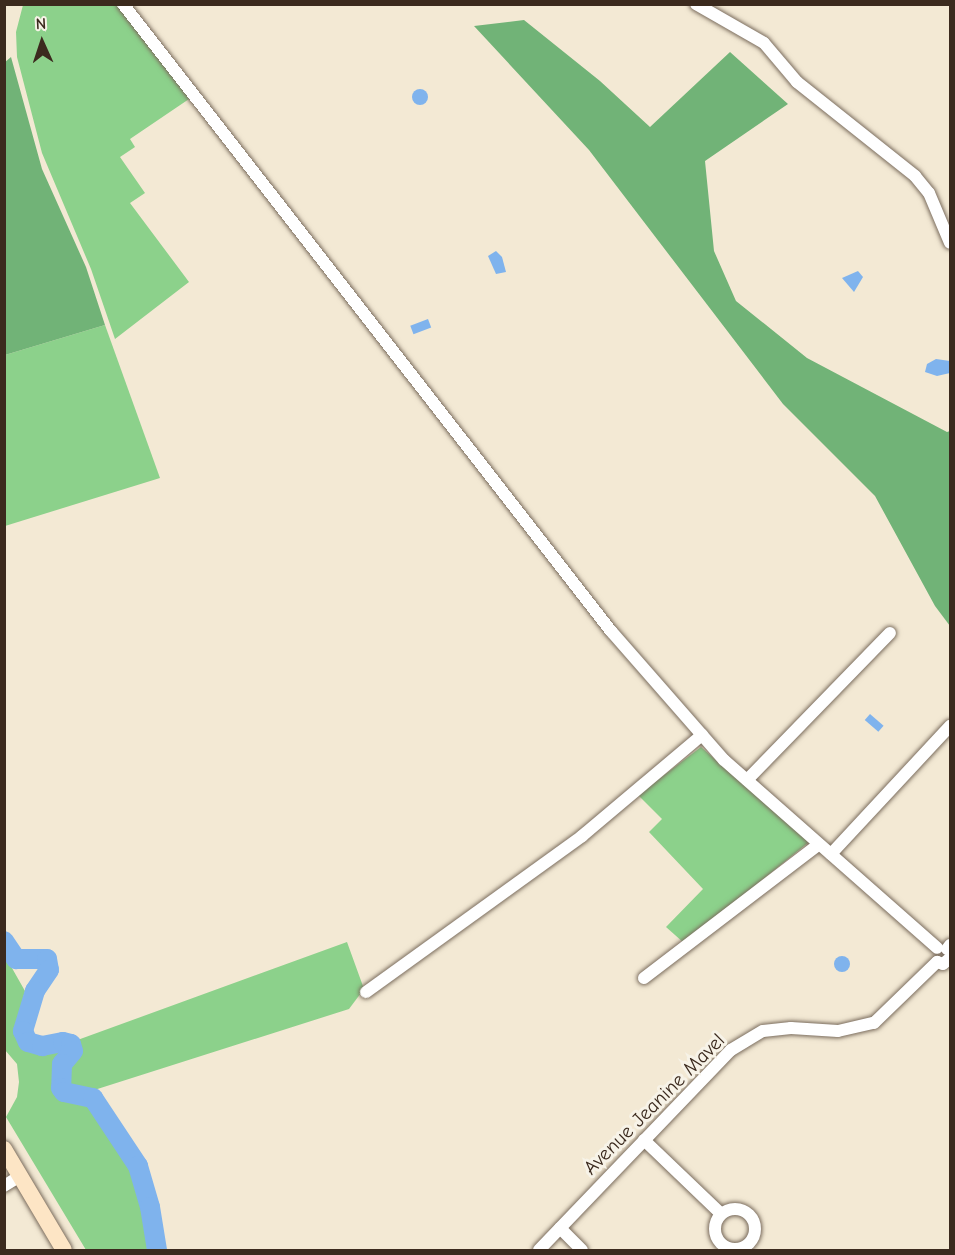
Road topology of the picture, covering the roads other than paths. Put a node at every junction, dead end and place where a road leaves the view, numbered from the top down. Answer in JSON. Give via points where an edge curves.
{"nodes":[{"id":1,"x":123,"y":4,"type":"edge"},
{"id":2,"x":696,"y":4,"type":"edge"},
{"id":3,"x":951,"y":243,"type":"edge"},
{"id":4,"x":890,"y":633,"type":"dead end"},
{"id":5,"x":951,"y":726,"type":"edge"},
{"id":6,"x":702,"y":735,"type":"junction"},
{"id":7,"x":747,"y":780,"type":"junction"},
{"id":8,"x":819,"y":844,"type":"junction"},
{"id":9,"x":831,"y":854,"type":"junction"},
{"id":10,"x":945,"y":954,"type":"edge"},
{"id":11,"x":644,"y":978,"type":"dead end"},
{"id":12,"x":366,"y":992,"type":"dead end"},
{"id":13,"x":644,"y":1140,"type":"junction"},
{"id":14,"x":4,"y":1149,"type":"edge"},
{"id":15,"x":20,"y":1176,"type":"junction"},
{"id":16,"x":4,"y":1186,"type":"edge"},
{"id":17,"x":720,"y":1214,"type":"junction"},
{"id":18,"x":560,"y":1228,"type":"junction"},
{"id":19,"x":753,"y":1247,"type":"edge"},
{"id":20,"x":64,"y":1251,"type":"edge"},
{"id":21,"x":539,"y":1251,"type":"edge"},
{"id":22,"x":582,"y":1251,"type":"edge"}],
"edges":[{"from":1,"to":6,"type":"street","via":[[611,631]]},
{"from":2,"to":3,"type":"street","via":[[764,43],[797,82],[915,176],[929,193]]},
{"from":4,"to":7,"type":"street"},
{"from":5,"to":9,"type":"street"},
{"from":6,"to":7,"type":"street"},
{"from":6,"to":12,"type":"street","via":[[582,836]]},
{"from":7,"to":8,"type":"street"},
{"from":8,"to":9,"type":"street"},
{"from":8,"to":11,"type":"street"},
{"from":9,"to":10,"type":"street"},
{"from":10,"to":13,"type":"street","name":"Avenue Jeanine Mavel","via":[[874,1023],[838,1031],[763,1031],[731,1050]]},
{"from":13,"to":17,"type":"street"},
{"from":13,"to":18,"type":"street","name":"Avenue Jeanine Mavel"},
{"from":14,"to":15,"type":"main road"},
{"from":15,"to":16,"type":"street"},
{"from":15,"to":20,"type":"main road"},
{"from":17,"to":19,"type":"street","via":[[714,1230],[720,1244],[735,1250]]},
{"from":17,"to":19,"type":"street","via":[[737,1208],[751,1215],[756,1230]]},
{"from":18,"to":21,"type":"street","name":"Avenue Jeanine Mavel"},
{"from":18,"to":22,"type":"street"}]}
